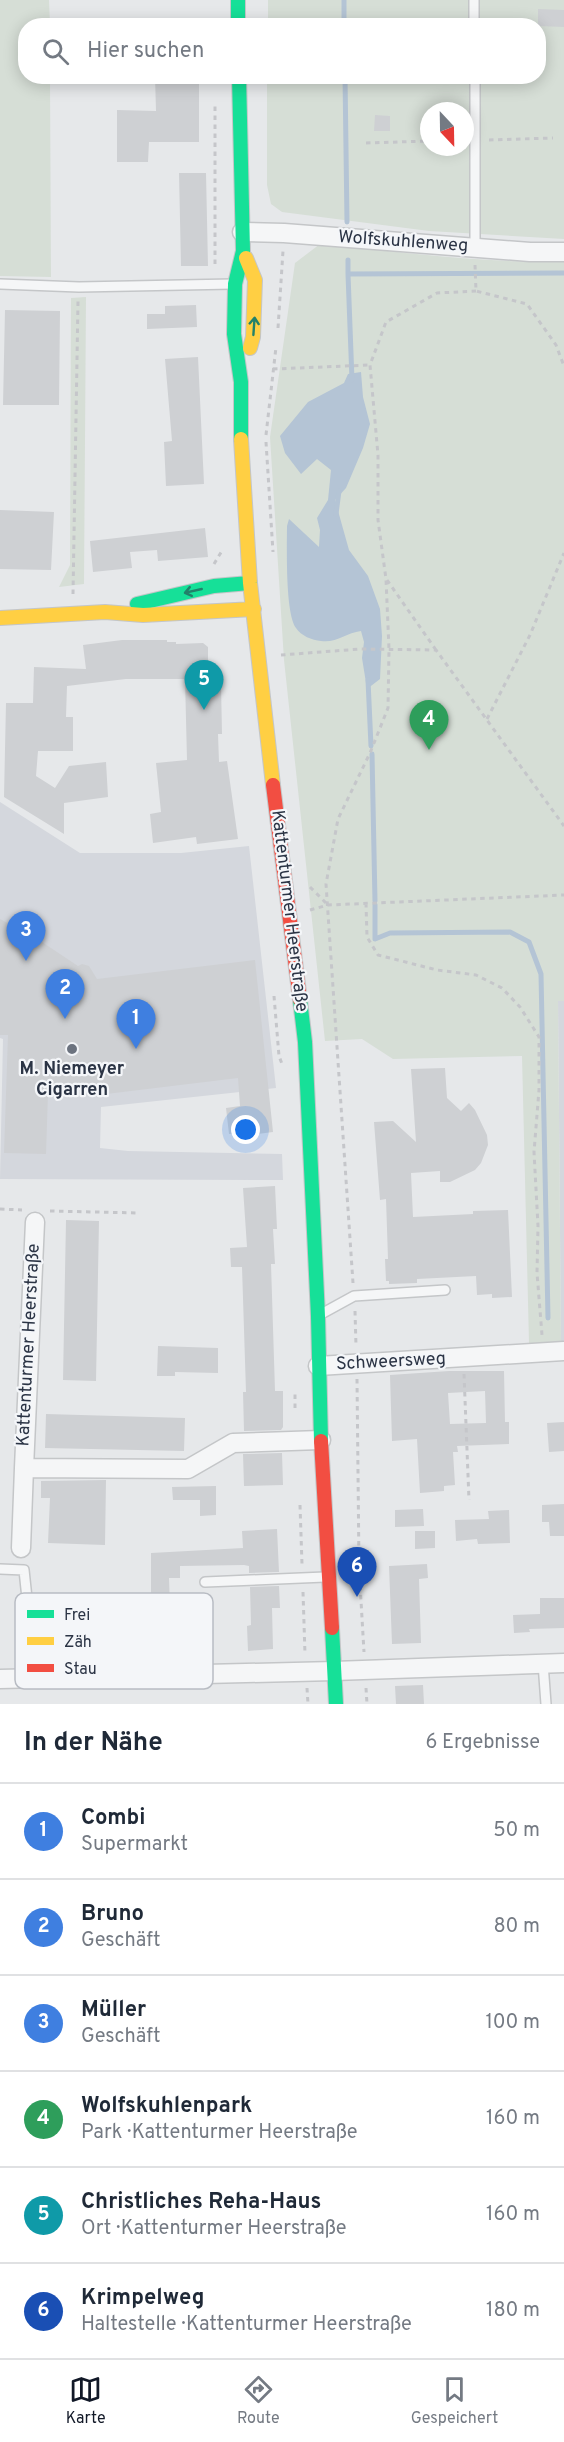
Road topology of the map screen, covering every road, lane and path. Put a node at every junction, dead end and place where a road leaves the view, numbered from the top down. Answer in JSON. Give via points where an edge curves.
{"nodes":[{"id":1,"x":238,"y":0,"type":"edge"},
{"id":2,"x":474,"y":0,"type":"edge"},
{"id":3,"x":238,"y":18,"type":"edge"},
{"id":4,"x":474,"y":18,"type":"edge"},
{"id":5,"x":239,"y":84,"type":"edge"},
{"id":6,"x":475,"y":84,"type":"edge"},
{"id":7,"x":553,"y":138,"type":"dead end"},
{"id":8,"x":475,"y":140,"type":"junction"},
{"id":9,"x":420,"y":141,"type":"edge"},
{"id":10,"x":366,"y":143,"type":"dead end"},
{"id":11,"x":242,"y":232,"type":"junction"},
{"id":12,"x":276,"y":232,"type":"junction"},
{"id":13,"x":243,"y":251,"type":"junction"},
{"id":14,"x":564,"y":252,"type":"edge"},
{"id":15,"x":475,"y":254,"type":"junction"},
{"id":16,"x":235,"y":284,"type":"junction"},
{"id":17,"x":0,"y":285,"type":"edge"},
{"id":18,"x":79,"y":287,"type":"junction"},
{"id":19,"x":476,"y":291,"type":"junction"},
{"id":20,"x":370,"y":365,"type":"junction"},
{"id":21,"x":564,"y":366,"type":"edge"},
{"id":22,"x":273,"y":369,"type":"junction"},
{"id":23,"x":241,"y":382,"type":"junction"},
{"id":24,"x":222,"y":545,"type":"dead end"},
{"id":25,"x":273,"y":553,"type":"dead end"},
{"id":26,"x":564,"y":553,"type":"edge"},
{"id":27,"x":211,"y":566,"type":"dead end"},
{"id":28,"x":386,"y":579,"type":"junction"},
{"id":29,"x":250,"y":583,"type":"junction"},
{"id":30,"x":83,"y":593,"type":"dead end"},
{"id":31,"x":73,"y":594,"type":"junction"},
{"id":32,"x":62,"y":595,"type":"dead end"},
{"id":33,"x":254,"y":609,"type":"junction"},
{"id":34,"x":105,"y":612,"type":"junction"},
{"id":35,"x":0,"y":618,"type":"edge"},
{"id":36,"x":389,"y":649,"type":"junction"},
{"id":37,"x":436,"y":650,"type":"junction"},
{"id":38,"x":280,"y":655,"type":"dead end"},
{"id":39,"x":487,"y":719,"type":"junction"},
{"id":40,"x":564,"y":826,"type":"edge"},
{"id":41,"x":307,"y":884,"type":"dead end"},
{"id":42,"x":564,"y":895,"type":"edge"},
{"id":43,"x":366,"y":903,"type":"junction"},
{"id":44,"x":328,"y":904,"type":"junction"},
{"id":45,"x":290,"y":914,"type":"junction"},
{"id":46,"x":0,"y":1209,"type":"edge"},
{"id":47,"x":139,"y":1213,"type":"dead end"},
{"id":48,"x":36,"y":1214,"type":"junction"},
{"id":49,"x":445,"y":1290,"type":"dead end"},
{"id":50,"x":354,"y":1296,"type":"junction"},
{"id":51,"x":318,"y":1316,"type":"junction"},
{"id":52,"x":564,"y":1351,"type":"edge"},
{"id":53,"x":542,"y":1352,"type":"junction"},
{"id":54,"x":463,"y":1357,"type":"junction"},
{"id":55,"x":357,"y":1364,"type":"junction"},
{"id":56,"x":318,"y":1366,"type":"junction"},
{"id":57,"x":321,"y":1440,"type":"junction"},
{"id":58,"x":24,"y":1468,"type":"junction"},
{"id":59,"x":469,"y":1500,"type":"dead end"},
{"id":60,"x":21,"y":1548,"type":"dead end"},
{"id":61,"x":0,"y":1569,"type":"edge"},
{"id":62,"x":328,"y":1577,"type":"junction"},
{"id":63,"x":205,"y":1582,"type":"dead end"},
{"id":64,"x":26,"y":1593,"type":"edge"},
{"id":65,"x":543,"y":1663,"type":"junction"},
{"id":66,"x":564,"y":1663,"type":"edge"},
{"id":67,"x":365,"y":1670,"type":"junction"},
{"id":68,"x":334,"y":1671,"type":"junction"},
{"id":69,"x":213,"y":1674,"type":"edge"},
{"id":70,"x":336,"y":1704,"type":"edge"},
{"id":71,"x":367,"y":1704,"type":"edge"},
{"id":72,"x":546,"y":1704,"type":"edge"}],
"edges":[{"from":1,"to":3,"type":"main road"},
{"from":2,"to":4,"type":"lane"},
{"from":5,"to":11,"type":"main road","name":"Kattenturmer Heerstraße"},
{"from":6,"to":8,"type":"lane"},
{"from":7,"to":8,"type":"path"},
{"from":8,"to":15,"type":"lane"},
{"from":9,"to":10,"type":"path"},
{"from":11,"to":12,"type":"street","name":"Wolfskuhlenweg"},
{"from":11,"to":13,"type":"main road","name":"Kattenturmer Heerstraße"},
{"from":12,"to":15,"type":"street","name":"Wolfskuhlenweg"},
{"from":12,"to":22,"type":"path","via":[[283,248]]},
{"from":13,"to":16,"type":"main road","name":"Kattenturmer Heerstraße"},
{"from":23,"to":13,"type":"main road","name":"Kattenturmer Heerstraße","one_way":true,"via":[[253,337],[255,306],[255,280]]},
{"from":14,"to":15,"type":"street","name":"Wolfskuhlenweg"},
{"from":15,"to":19,"type":"path"},
{"from":16,"to":18,"type":"lane"},
{"from":16,"to":23,"type":"main road","name":"Kattenturmer Heerstraße","via":[[234,334]]},
{"from":17,"to":18,"type":"lane"},
{"from":18,"to":31,"type":"path"},
{"from":19,"to":20,"type":"path","via":[[437,293],[386,322]]},
{"from":19,"to":21,"type":"path","via":[[527,304],[556,345]]},
{"from":20,"to":22,"type":"path"},
{"from":20,"to":28,"type":"path","via":[[378,455],[378,520]]},
{"from":22,"to":25,"type":"path","via":[[266,437]]},
{"from":23,"to":29,"type":"main road","name":"Kattenturmer Heerstraße","via":[[241,466]]},
{"from":24,"to":27,"type":"path","via":[[223,552]]},
{"from":26,"to":39,"type":"path","via":[[530,635]]},
{"from":28,"to":36,"type":"path"},
{"from":28,"to":37,"type":"path"},
{"from":29,"to":33,"type":"main road","name":"Kattenturmer Heerstraße"},
{"from":29,"to":34,"type":"main road","one_way":true,"via":[[214,586]]},
{"from":30,"to":31,"type":"path"},
{"from":31,"to":32,"type":"path"},
{"from":33,"to":34,"type":"main road","via":[[143,615]]},
{"from":33,"to":45,"type":"main road","name":"Kattenturmer Heerstraße"},
{"from":34,"to":35,"type":"main road"},
{"from":36,"to":37,"type":"path"},
{"from":36,"to":38,"type":"path"},
{"from":36,"to":44,"type":"path","via":[[388,708],[338,819],[326,884]]},
{"from":37,"to":39,"type":"path"},
{"from":39,"to":40,"type":"path"},
{"from":41,"to":44,"type":"path"},
{"from":42,"to":43,"type":"path"},
{"from":43,"to":44,"type":"path"},
{"from":43,"to":53,"type":"path","via":[[368,938],[378,955],[476,975],[502,988],[539,1037],[534,1152]]},
{"from":44,"to":45,"type":"path"},
{"from":44,"to":50,"type":"path"},
{"from":45,"to":51,"type":"main road","name":"Kattenturmer Heerstraße","via":[[305,1042]]},
{"from":46,"to":48,"type":"path"},
{"from":47,"to":48,"type":"path"},
{"from":48,"to":58,"type":"street","name":"Kattenturmer Heerstraße"},
{"from":49,"to":50,"type":"lane"},
{"from":50,"to":51,"type":"lane"},
{"from":50,"to":55,"type":"path"},
{"from":51,"to":56,"type":"main road","name":"Kattenturmer Heerstraße"},
{"from":52,"to":53,"type":"street","name":"Schweersweg"},
{"from":53,"to":54,"type":"street","name":"Schweersweg"},
{"from":54,"to":55,"type":"street","name":"Schweersweg"},
{"from":54,"to":59,"type":"path","name":"Schweersweg"},
{"from":55,"to":56,"type":"street","name":"Schweersweg"},
{"from":55,"to":67,"type":"path","via":[[359,1567]]},
{"from":56,"to":57,"type":"main road","name":"Kattenturmer Heerstraße"},
{"from":57,"to":58,"type":"street","name":"Kattenturmer Heerstraße","via":[[233,1443],[188,1469]]},
{"from":57,"to":62,"type":"main road","name":"Kattenturmer Heerstraße"},
{"from":58,"to":60,"type":"street","name":"Kattenturmer Heerstraße"},
{"from":61,"to":64,"type":"lane","via":[[24,1570]]},
{"from":62,"to":63,"type":"lane"},
{"from":62,"to":68,"type":"main road","name":"Kattenturmer Heerstraße"},
{"from":65,"to":66,"type":"street"},
{"from":65,"to":67,"type":"street"},
{"from":65,"to":72,"type":"lane"},
{"from":67,"to":68,"type":"street"},
{"from":67,"to":71,"type":"path"},
{"from":68,"to":69,"type":"street"},
{"from":68,"to":70,"type":"main road","name":"Kattenturmer Heerstraße"}]}
